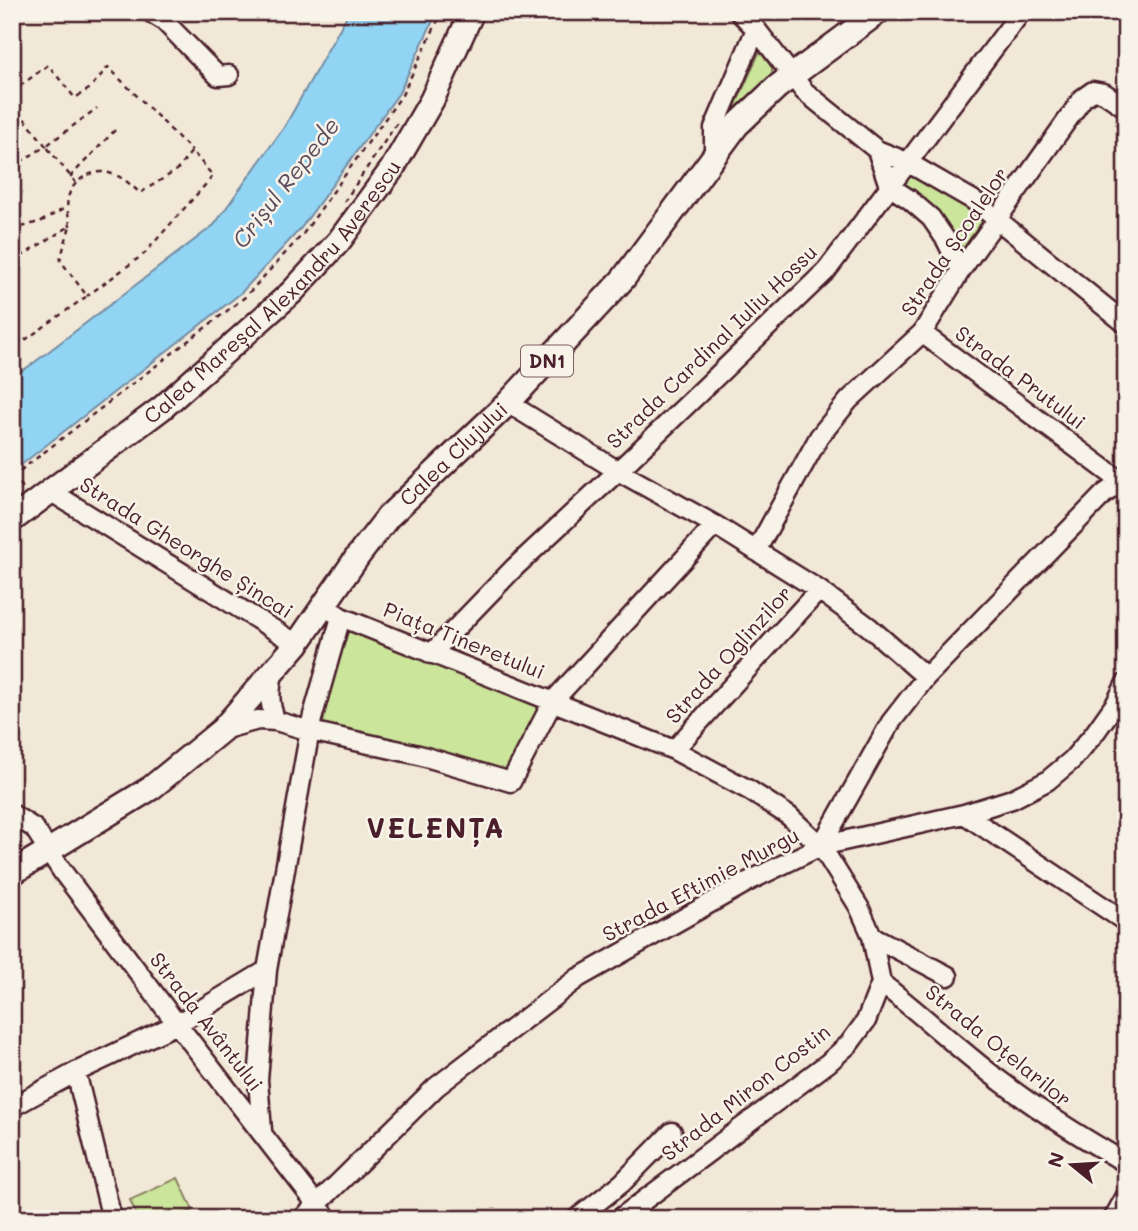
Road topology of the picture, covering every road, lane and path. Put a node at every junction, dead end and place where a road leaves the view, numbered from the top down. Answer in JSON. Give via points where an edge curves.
{"nodes":[{"id":1,"x":150,"y":12,"type":"edge"},
{"id":2,"x":442,"y":12,"type":"edge"},
{"id":3,"x":472,"y":12,"type":"edge"},
{"id":4,"x":739,"y":12,"type":"edge"},
{"id":5,"x":878,"y":12,"type":"edge"},
{"id":6,"x":1021,"y":12,"type":"edge"},
{"id":7,"x":756,"y":29,"type":"junction"},
{"id":8,"x":229,"y":75,"type":"dead end"},
{"id":9,"x":793,"y":75,"type":"junction"},
{"id":10,"x":12,"y":92,"type":"edge"},
{"id":11,"x":12,"y":103,"type":"edge"},
{"id":12,"x":97,"y":108,"type":"dead end"},
{"id":13,"x":1126,"y":108,"type":"edge"},
{"id":14,"x":397,"y":123,"type":"dead end"},
{"id":15,"x":118,"y":127,"type":"dead end"},
{"id":16,"x":46,"y":146,"type":"junction"},
{"id":17,"x":877,"y":150,"type":"junction"},
{"id":18,"x":192,"y":151,"type":"junction"},
{"id":19,"x":714,"y":156,"type":"junction"},
{"id":20,"x":907,"y":162,"type":"junction"},
{"id":21,"x":12,"y":167,"type":"edge"},
{"id":22,"x":70,"y":177,"type":"junction"},
{"id":23,"x":76,"y":183,"type":"junction"},
{"id":24,"x":889,"y":186,"type":"junction"},
{"id":25,"x":68,"y":206,"type":"junction"},
{"id":26,"x":339,"y":210,"type":"dead end"},
{"id":27,"x":998,"y":217,"type":"junction"},
{"id":28,"x":70,"y":226,"type":"junction"},
{"id":29,"x":12,"y":230,"type":"edge"},
{"id":30,"x":12,"y":262,"type":"edge"},
{"id":31,"x":961,"y":270,"type":"junction"},
{"id":32,"x":87,"y":296,"type":"junction"},
{"id":33,"x":1126,"y":324,"type":"edge"},
{"id":34,"x":12,"y":331,"type":"edge"},
{"id":35,"x":922,"y":333,"type":"junction"},
{"id":36,"x":20,"y":343,"type":"junction"},
{"id":37,"x":12,"y":349,"type":"edge"},
{"id":38,"x":508,"y":403,"type":"junction"},
{"id":39,"x":618,"y":471,"type":"junction"},
{"id":40,"x":12,"y":477,"type":"edge"},
{"id":41,"x":1124,"y":483,"type":"edge"},
{"id":42,"x":41,"y":487,"type":"junction"},
{"id":43,"x":23,"y":489,"type":"dead end"},
{"id":44,"x":12,"y":520,"type":"edge"},
{"id":45,"x":715,"y":525,"type":"junction"},
{"id":46,"x":756,"y":551,"type":"junction"},
{"id":47,"x":819,"y":590,"type":"junction"},
{"id":48,"x":332,"y":611,"type":"junction"},
{"id":49,"x":297,"y":644,"type":"junction"},
{"id":50,"x":431,"y":654,"type":"junction"},
{"id":51,"x":273,"y":672,"type":"junction"},
{"id":52,"x":926,"y":677,"type":"junction"},
{"id":53,"x":1126,"y":683,"type":"edge"},
{"id":54,"x":553,"y":701,"type":"junction"},
{"id":55,"x":276,"y":720,"type":"junction"},
{"id":56,"x":222,"y":730,"type":"junction"},
{"id":57,"x":310,"y":731,"type":"junction"},
{"id":58,"x":674,"y":750,"type":"junction"},
{"id":59,"x":12,"y":814,"type":"edge"},
{"id":60,"x":964,"y":814,"type":"junction"},
{"id":61,"x":821,"y":846,"type":"junction"},
{"id":62,"x":50,"y":852,"type":"junction"},
{"id":63,"x":12,"y":873,"type":"edge"},
{"id":64,"x":1126,"y":922,"type":"edge"},
{"id":65,"x":872,"y":936,"type":"junction"},
{"id":66,"x":267,"y":970,"type":"junction"},
{"id":67,"x":948,"y":976,"type":"dead end"},
{"id":68,"x":881,"y":983,"type":"junction"},
{"id":69,"x":177,"y":1024,"type":"junction"},
{"id":70,"x":76,"y":1072,"type":"junction"},
{"id":71,"x":12,"y":1107,"type":"edge"},
{"id":72,"x":262,"y":1131,"type":"junction"},
{"id":73,"x":672,"y":1132,"type":"dead end"},
{"id":74,"x":1126,"y":1163,"type":"edge"},
{"id":75,"x":1126,"y":1196,"type":"edge"},
{"id":76,"x":316,"y":1205,"type":"junction"},
{"id":77,"x":112,"y":1219,"type":"edge"},
{"id":78,"x":302,"y":1219,"type":"edge"},
{"id":79,"x":328,"y":1219,"type":"edge"},
{"id":80,"x":576,"y":1219,"type":"edge"},
{"id":81,"x":619,"y":1219,"type":"edge"},
{"id":82,"x":1113,"y":1219,"type":"edge"}],
"edges":[{"from":1,"to":8,"type":"street","via":[[218,76]]},
{"from":2,"to":40,"type":"path","via":[[402,95],[295,243],[245,297]]},
{"from":3,"to":42,"type":"main road","name":"Calea Mareșal Alexandru Averescu","via":[[432,100],[339,242],[292,292],[162,408]]},
{"from":4,"to":7,"type":"street"},
{"from":5,"to":9,"type":"main road","name":"Calea Clujului","number":"DN1"},
{"from":6,"to":20,"type":"street","name":"Strada Cardinal Iuliu Hossu"},
{"from":7,"to":9,"type":"street"},
{"from":7,"to":19,"type":"street","via":[[715,128]]},
{"from":9,"to":17,"type":"street","via":[[804,91]]},
{"from":9,"to":19,"type":"main road","name":"Calea Clujului","number":"DN1","via":[[737,125]]},
{"from":10,"to":18,"type":"path","via":[[48,65],[75,98],[108,67]]},
{"from":11,"to":16,"type":"path"},
{"from":12,"to":16,"type":"path"},
{"from":13,"to":27,"type":"street","name":"Strada Școalelor","via":[[1104,93],[1093,91],[1083,98]]},
{"from":14,"to":26,"type":"path"},
{"from":15,"to":22,"type":"path"},
{"from":16,"to":21,"type":"path"},
{"from":16,"to":22,"type":"path"},
{"from":17,"to":20,"type":"street"},
{"from":17,"to":24,"type":"street"},
{"from":18,"to":23,"type":"path","via":[[177,170],[140,193],[103,172]]},
{"from":18,"to":32,"type":"path","via":[[214,176],[144,254]]},
{"from":19,"to":38,"type":"main road","name":"Calea Clujului","number":"DN1","via":[[623,279]]},
{"from":20,"to":24,"type":"street","name":"Strada Cardinal Iuliu Hossu"},
{"from":20,"to":27,"type":"street"},
{"from":22,"to":23,"type":"path"},
{"from":23,"to":25,"type":"path"},
{"from":24,"to":31,"type":"street","via":[[931,218]]},
{"from":24,"to":39,"type":"street","name":"Strada Cardinal Iuliu Hossu","via":[[827,270]]},
{"from":25,"to":28,"type":"path"},
{"from":25,"to":29,"type":"path","via":[[42,221]]},
{"from":27,"to":31,"type":"street","name":"Strada Școalelor"},
{"from":27,"to":33,"type":"street"},
{"from":28,"to":30,"type":"path"},
{"from":28,"to":32,"type":"path","via":[[60,260]]},
{"from":31,"to":35,"type":"street","name":"Strada Școalelor"},
{"from":32,"to":36,"type":"path"},
{"from":34,"to":36,"type":"path"},
{"from":35,"to":41,"type":"street","name":"Strada Prutului"},
{"from":35,"to":46,"type":"street","name":"Strada Școalelor","via":[[849,400],[820,437]]},
{"from":36,"to":37,"type":"path"},
{"from":38,"to":39,"type":"street"},
{"from":38,"to":48,"type":"main road","name":"Calea Clujului","number":"DN1","via":[[388,517]]},
{"from":39,"to":45,"type":"street"},
{"from":39,"to":50,"type":"street","name":"Strada Cardinal Iuliu Hossu"},
{"from":41,"to":52,"type":"street","name":"Strada Eftimie Murgu","via":[[1104,494]]},
{"from":42,"to":43,"type":"path"},
{"from":42,"to":44,"type":"main road","name":"Calea Mareșal Alexandru Averescu"},
{"from":42,"to":49,"type":"street","name":"Strada Gheorghe Șincai"},
{"from":45,"to":46,"type":"street"},
{"from":45,"to":54,"type":"street"},
{"from":46,"to":47,"type":"street"},
{"from":47,"to":52,"type":"street"},
{"from":47,"to":58,"type":"street","name":"Strada Oglinzilor"},
{"from":48,"to":49,"type":"main road","name":"Calea Clujului","number":"DN1"},
{"from":48,"to":50,"type":"street","name":"Piața Tineretului"},
{"from":48,"to":57,"type":"street"},
{"from":49,"to":51,"type":"main road","name":"Calea Clujului","number":"DN1"},
{"from":50,"to":54,"type":"street","name":"Piața Tineretului"},
{"from":51,"to":55,"type":"street","via":[[269,695]]},
{"from":51,"to":56,"type":"main road","name":"Calea Clujului","number":"DN1"},
{"from":52,"to":61,"type":"street","name":"Strada Eftimie Murgu","via":[[891,722]]},
{"from":53,"to":60,"type":"street","via":[[1094,734],[1047,781],[1012,799]]},
{"from":54,"to":57,"type":"street","name":"Piața Tineretului","via":[[511,782],[419,755]]},
{"from":54,"to":58,"type":"street"},
{"from":55,"to":56,"type":"street","name":"Piața Tineretului"},
{"from":55,"to":57,"type":"street","name":"Piața Tineretului"},
{"from":56,"to":62,"type":"main road","name":"Calea Clujului","number":"DN1","via":[[151,788]]},
{"from":57,"to":66,"type":"street"},
{"from":58,"to":61,"type":"street","via":[[789,816]]},
{"from":59,"to":62,"type":"street","name":"Strada Avântului","via":[[34,828]]},
{"from":60,"to":61,"type":"street"},
{"from":60,"to":64,"type":"street"},
{"from":61,"to":65,"type":"street"},
{"from":61,"to":76,"type":"street","name":"Strada Eftimie Murgu","via":[[751,880],[578,978],[436,1087]]},
{"from":62,"to":63,"type":"main road","name":"Calea Clujului","number":"DN1"},
{"from":62,"to":69,"type":"street","name":"Strada Avântului"},
{"from":65,"to":67,"type":"street"},
{"from":65,"to":68,"type":"street"},
{"from":66,"to":69,"type":"street"},
{"from":66,"to":72,"type":"street","via":[[258,1080]]},
{"from":68,"to":74,"type":"street","name":"Strada Oțelarilor","via":[[1001,1082],[1065,1128]]},
{"from":68,"to":81,"type":"street","name":"Strada Miron Costin","via":[[866,1021],[828,1063]]},
{"from":69,"to":70,"type":"street"},
{"from":69,"to":72,"type":"street","name":"Strada Avântului"},
{"from":70,"to":71,"type":"street"},
{"from":70,"to":77,"type":"street"},
{"from":72,"to":76,"type":"street","name":"Strada Avântului"},
{"from":73,"to":80,"type":"street","via":[[622,1183]]},
{"from":75,"to":82,"type":"street"},
{"from":76,"to":78,"type":"street","name":"Strada Eftimie Murgu"},
{"from":76,"to":79,"type":"street","name":"Strada Avântului"}]}
